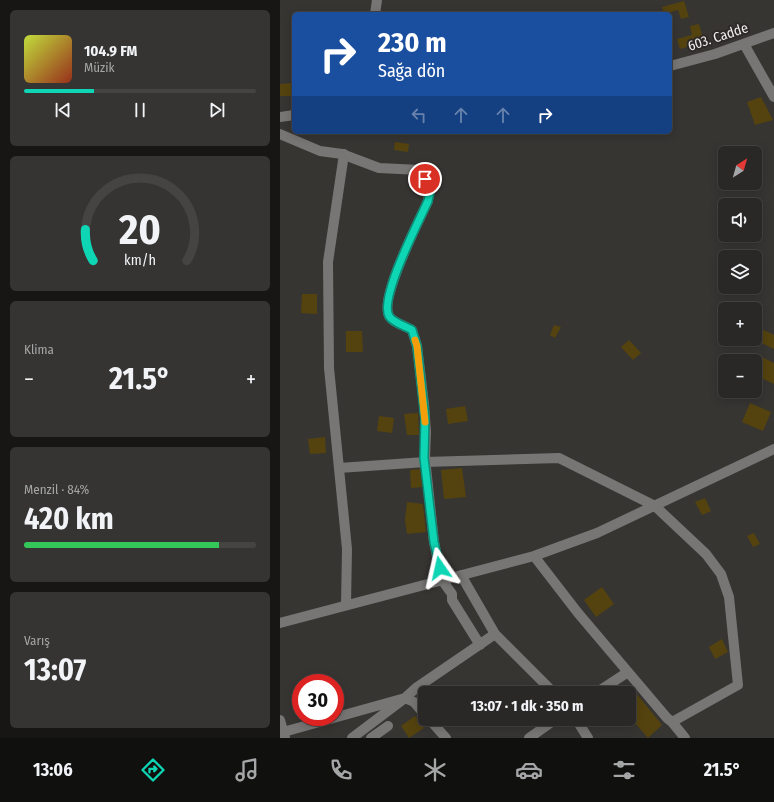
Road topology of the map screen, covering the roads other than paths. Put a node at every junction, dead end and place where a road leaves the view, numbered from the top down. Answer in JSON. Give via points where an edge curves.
{"nodes":[{"id":1,"x":377,"y":0,"type":"edge"},
{"id":2,"x":375,"y":12,"type":"edge"},
{"id":3,"x":774,"y":33,"type":"edge"},
{"id":4,"x":744,"y":44,"type":"junction"},
{"id":5,"x":672,"y":65,"type":"edge"},
{"id":6,"x":774,"y":95,"type":"edge"},
{"id":7,"x":292,"y":115,"type":"edge"},
{"id":8,"x":280,"y":117,"type":"edge"},
{"id":9,"x":280,"y":134,"type":"edge"},
{"id":10,"x":344,"y":154,"type":"junction"},
{"id":11,"x":774,"y":449,"type":"edge"},
{"id":12,"x":425,"y":462,"type":"junction"},
{"id":13,"x":339,"y":468,"type":"junction"},
{"id":14,"x":655,"y":506,"type":"junction"},
{"id":15,"x":534,"y":556,"type":"junction"},
{"id":16,"x":461,"y":576,"type":"junction"},
{"id":17,"x":442,"y":580,"type":"junction"},
{"id":18,"x":346,"y":606,"type":"junction"},
{"id":19,"x":280,"y":623,"type":"edge"},
{"id":20,"x":495,"y":634,"type":"junction"},
{"id":21,"x":480,"y":645,"type":"junction"},
{"id":22,"x":628,"y":672,"type":"junction"},
{"id":23,"x":547,"y":686,"type":"edge"},
{"id":24,"x":607,"y":686,"type":"edge"},
{"id":25,"x":405,"y":698,"type":"junction"},
{"id":26,"x":418,"y":706,"type":"edge"},
{"id":27,"x":280,"y":720,"type":"edge"},
{"id":28,"x":672,"y":722,"type":"junction"},
{"id":29,"x":388,"y":726,"type":"dead end"},
{"id":30,"x":435,"y":726,"type":"edge"},
{"id":31,"x":546,"y":726,"type":"edge"},
{"id":32,"x":580,"y":726,"type":"edge"},
{"id":33,"x":283,"y":734,"type":"edge"},
{"id":34,"x":352,"y":738,"type":"edge"},
{"id":35,"x":371,"y":738,"type":"edge"},
{"id":36,"x":446,"y":738,"type":"edge"},
{"id":37,"x":530,"y":738,"type":"edge"},
{"id":38,"x":588,"y":738,"type":"edge"},
{"id":39,"x":685,"y":738,"type":"edge"}],
"edges":[{"from":1,"to":2,"type":"street"},
{"from":3,"to":4,"type":"street","name":"603. Cadde"},
{"from":4,"to":5,"type":"street","name":"603. Cadde"},
{"from":4,"to":6,"type":"street"},
{"from":7,"to":8,"type":"street"},
{"from":9,"to":10,"type":"street","via":[[320,151]]},
{"from":10,"to":12,"type":"street","via":[[379,168],[420,170],[430,192],[398,267],[387,302],[390,318],[412,330],[417,346],[424,404]]},
{"from":10,"to":13,"type":"street","via":[[328,262],[329,368]]},
{"from":11,"to":14,"type":"street"},
{"from":12,"to":13,"type":"street"},
{"from":12,"to":14,"type":"street","via":[[559,458]]},
{"from":12,"to":17,"type":"street","via":[[434,542]]},
{"from":13,"to":18,"type":"street","via":[[347,549]]},
{"from":14,"to":15,"type":"street","via":[[597,533]]},
{"from":14,"to":28,"type":"street","via":[[706,554],[721,574],[729,597],[739,683]]},
{"from":15,"to":16,"type":"street"},
{"from":15,"to":22,"type":"street","via":[[578,614]]},
{"from":16,"to":17,"type":"street"},
{"from":16,"to":20,"type":"street"},
{"from":17,"to":18,"type":"street"},
{"from":17,"to":21,"type":"street"},
{"from":18,"to":19,"type":"street"},
{"from":20,"to":21,"type":"street"},
{"from":20,"to":23,"type":"street"},
{"from":21,"to":25,"type":"street"},
{"from":22,"to":24,"type":"street"},
{"from":22,"to":28,"type":"street"},
{"from":25,"to":26,"type":"street"},
{"from":25,"to":33,"type":"street"},
{"from":25,"to":34,"type":"street"},
{"from":27,"to":33,"type":"street"},
{"from":28,"to":39,"type":"street"},
{"from":29,"to":35,"type":"street"},
{"from":30,"to":36,"type":"street"},
{"from":31,"to":37,"type":"street"},
{"from":32,"to":38,"type":"street"}]}
